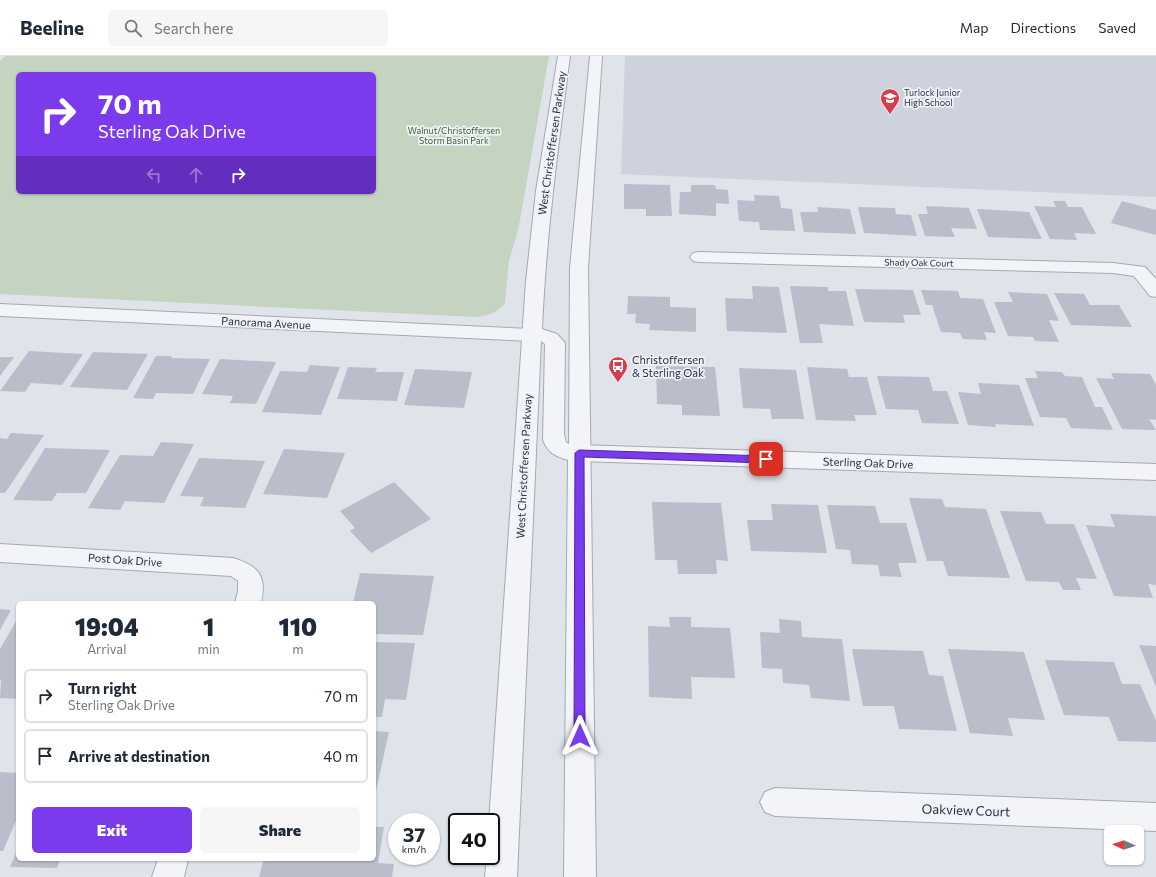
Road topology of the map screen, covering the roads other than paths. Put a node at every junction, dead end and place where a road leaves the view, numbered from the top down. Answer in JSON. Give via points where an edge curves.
{"nodes":[{"id":1,"x":564,"y":56,"type":"edge"},
{"id":2,"x":596,"y":56,"type":"edge"},
{"id":3,"x":699,"y":257,"type":"dead end"},
{"id":4,"x":1156,"y":292,"type":"edge"},
{"id":5,"x":0,"y":310,"type":"edge"},
{"id":6,"x":531,"y":334,"type":"junction"},
{"id":7,"x":579,"y":453,"type":"junction"},
{"id":8,"x":1156,"y":472,"type":"edge"},
{"id":9,"x":0,"y":553,"type":"edge"},
{"id":10,"x":248,"y":601,"type":"edge"},
{"id":11,"x":776,"y":802,"type":"dead end"},
{"id":12,"x":1156,"y":818,"type":"edge"},
{"id":13,"x":172,"y":861,"type":"edge"},
{"id":14,"x":168,"y":877,"type":"edge"},
{"id":15,"x":501,"y":877,"type":"edge"},
{"id":16,"x":580,"y":877,"type":"edge"}],
"edges":[{"from":1,"to":6,"type":"street","name":"West Christoffersen Parkway","via":[[544,191]]},
{"from":2,"to":7,"type":"street","via":[[579,268]]},
{"from":3,"to":4,"type":"street","name":"Shady Oak Court","via":[[1113,268],[1139,271]]},
{"from":5,"to":6,"type":"street","name":"Panorama Avenue"},
{"from":6,"to":7,"type":"street","name":"Panorama Avenue","via":[[548,336],[555,342],[554,441],[556,447],[562,450]]},
{"from":6,"to":15,"type":"street","name":"West Christoffersen Parkway"},
{"from":7,"to":8,"type":"street","name":"Sterling Oak Drive"},
{"from":7,"to":16,"type":"street"},
{"from":9,"to":10,"type":"street","name":"Post Oak Drive","via":[[233,567],[248,575],[252,587]]},
{"from":11,"to":12,"type":"street","name":"Oakview Court"},
{"from":13,"to":14,"type":"street"}]}
